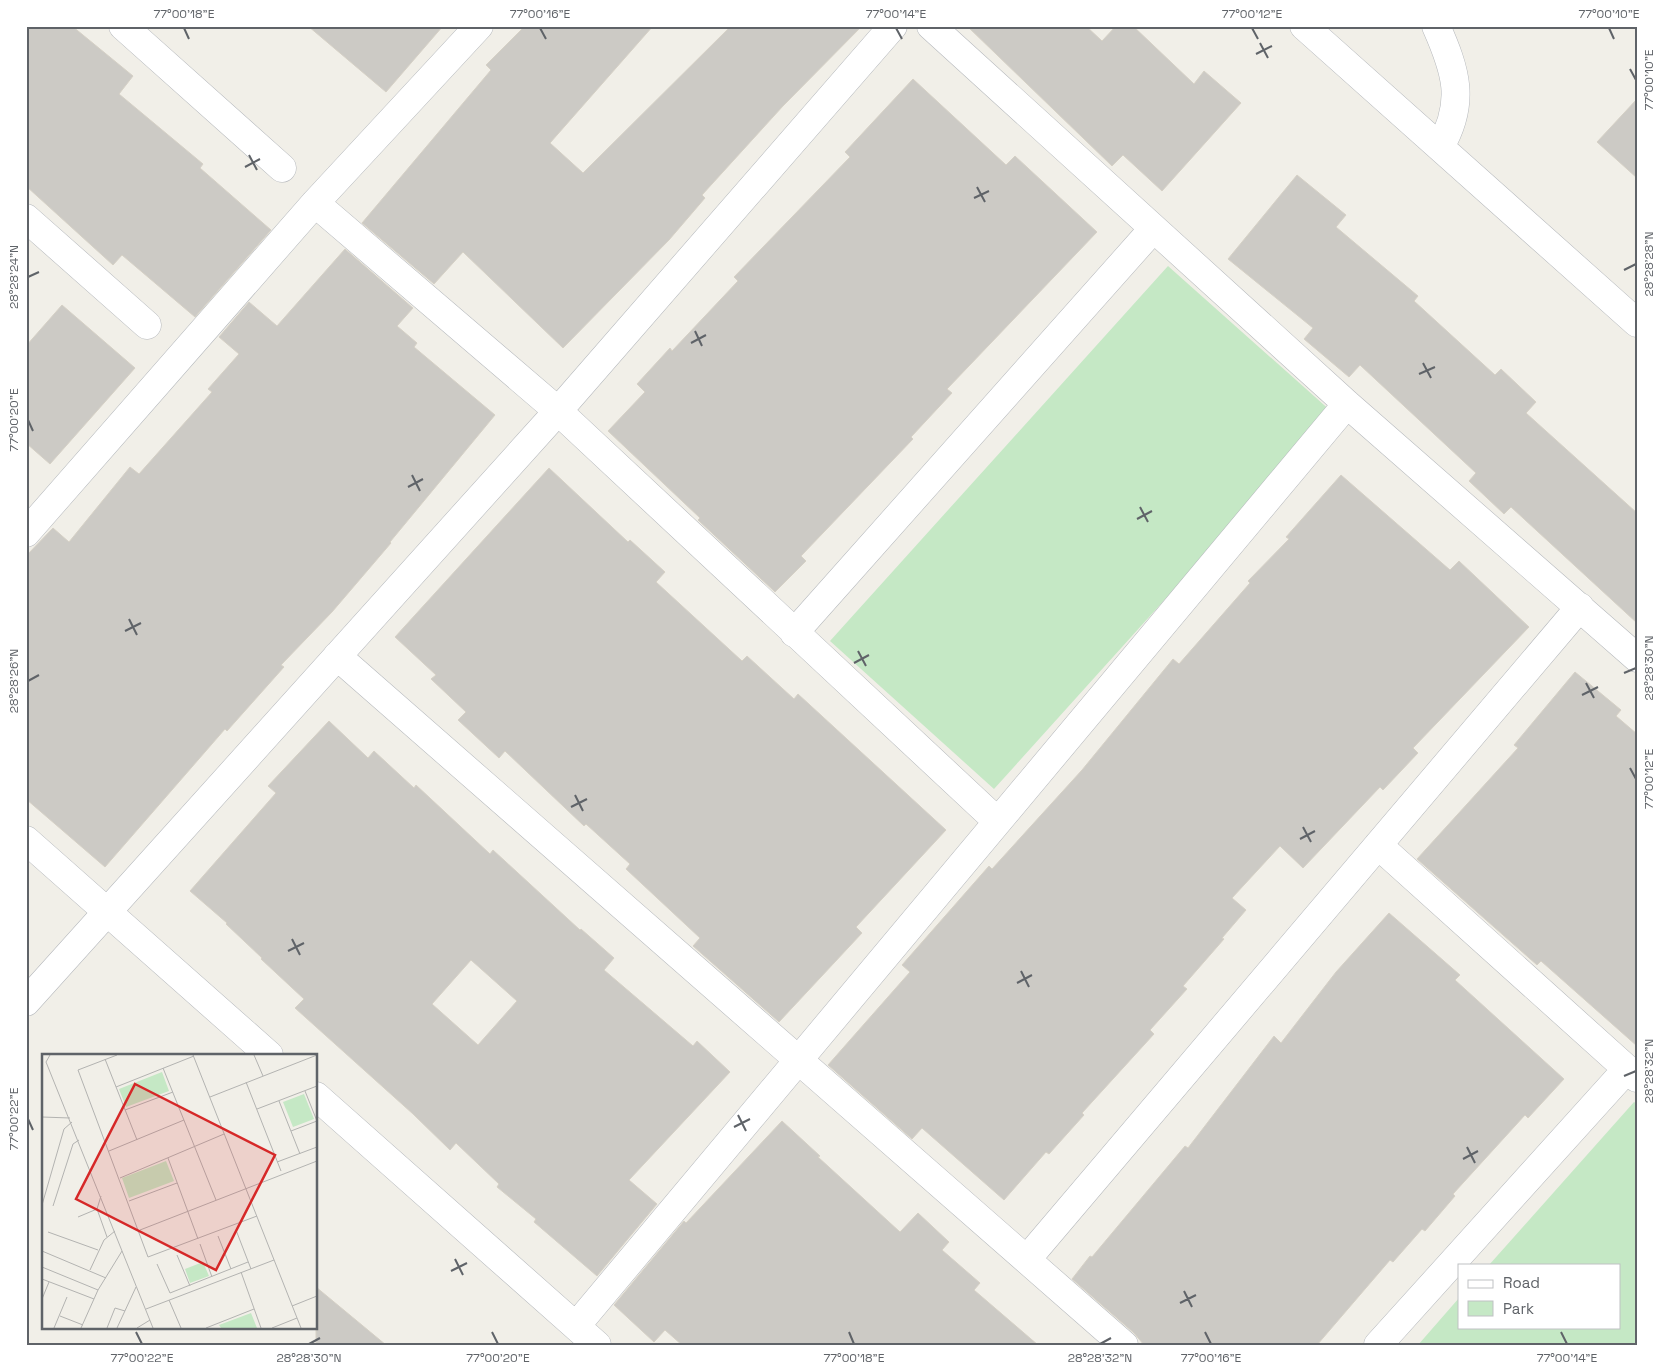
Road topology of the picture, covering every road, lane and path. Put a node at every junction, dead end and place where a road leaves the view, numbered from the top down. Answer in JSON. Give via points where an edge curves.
{"nodes":[{"id":1,"x":123,"y":26,"type":"edge"},
{"id":2,"x":479,"y":26,"type":"edge"},
{"id":3,"x":893,"y":26,"type":"edge"},
{"id":4,"x":931,"y":26,"type":"edge"},
{"id":5,"x":1304,"y":26,"type":"edge"},
{"id":6,"x":1436,"y":26,"type":"edge"},
{"id":7,"x":1440,"y":147,"type":"junction"},
{"id":8,"x":282,"y":168,"type":"dead end"},
{"id":9,"x":316,"y":203,"type":"junction"},
{"id":10,"x":26,"y":218,"type":"edge"},
{"id":11,"x":1153,"y":229,"type":"junction"},
{"id":12,"x":1637,"y":322,"type":"edge"},
{"id":13,"x":147,"y":325,"type":"dead end"},
{"id":14,"x":1347,"y":404,"type":"junction"},
{"id":15,"x":558,"y":411,"type":"junction"},
{"id":16,"x":26,"y":533,"type":"edge"},
{"id":17,"x":1580,"y":607,"type":"junction"},
{"id":18,"x":794,"y":632,"type":"junction"},
{"id":19,"x":337,"y":656,"type":"junction"},
{"id":20,"x":1637,"y":658,"type":"edge"},
{"id":21,"x":997,"y":821,"type":"junction"},
{"id":22,"x":26,"y":840,"type":"edge"},
{"id":23,"x":1378,"y":844,"type":"junction"},
{"id":24,"x":107,"y":911,"type":"junction"},
{"id":25,"x":26,"y":1002,"type":"edge"},
{"id":26,"x":269,"y":1054,"type":"edge"},
{"id":27,"x":799,"y":1060,"type":"junction"},
{"id":28,"x":1632,"y":1074,"type":"edge"},
{"id":29,"x":318,"y":1098,"type":"edge"},
{"id":30,"x":1027,"y":1259,"type":"junction"},
{"id":31,"x":576,"y":1326,"type":"junction"},
{"id":32,"x":597,"y":1345,"type":"edge"},
{"id":33,"x":1124,"y":1345,"type":"edge"},
{"id":34,"x":1378,"y":1345,"type":"edge"}],
"edges":[{"from":1,"to":8,"type":"street"},
{"from":2,"to":9,"type":"street"},
{"from":3,"to":15,"type":"street"},
{"from":4,"to":11,"type":"street"},
{"from":5,"to":7,"type":"street"},
{"from":6,"to":7,"type":"street","via":[[1450,62],[1457,98],[1451,127]]},
{"from":7,"to":12,"type":"street"},
{"from":9,"to":15,"type":"street"},
{"from":9,"to":16,"type":"street"},
{"from":10,"to":13,"type":"street"},
{"from":11,"to":14,"type":"street"},
{"from":11,"to":18,"type":"street"},
{"from":14,"to":17,"type":"street"},
{"from":14,"to":21,"type":"street"},
{"from":15,"to":18,"type":"street"},
{"from":15,"to":19,"type":"street"},
{"from":17,"to":20,"type":"street"},
{"from":17,"to":23,"type":"street"},
{"from":18,"to":21,"type":"street"},
{"from":19,"to":24,"type":"street"},
{"from":19,"to":27,"type":"street"},
{"from":21,"to":27,"type":"street"},
{"from":22,"to":24,"type":"street"},
{"from":23,"to":28,"type":"street"},
{"from":23,"to":30,"type":"street"},
{"from":24,"to":25,"type":"street"},
{"from":24,"to":26,"type":"street"},
{"from":27,"to":30,"type":"street"},
{"from":27,"to":31,"type":"street"},
{"from":28,"to":34,"type":"street"},
{"from":29,"to":31,"type":"street"},
{"from":30,"to":33,"type":"street"},
{"from":31,"to":32,"type":"street"}]}
